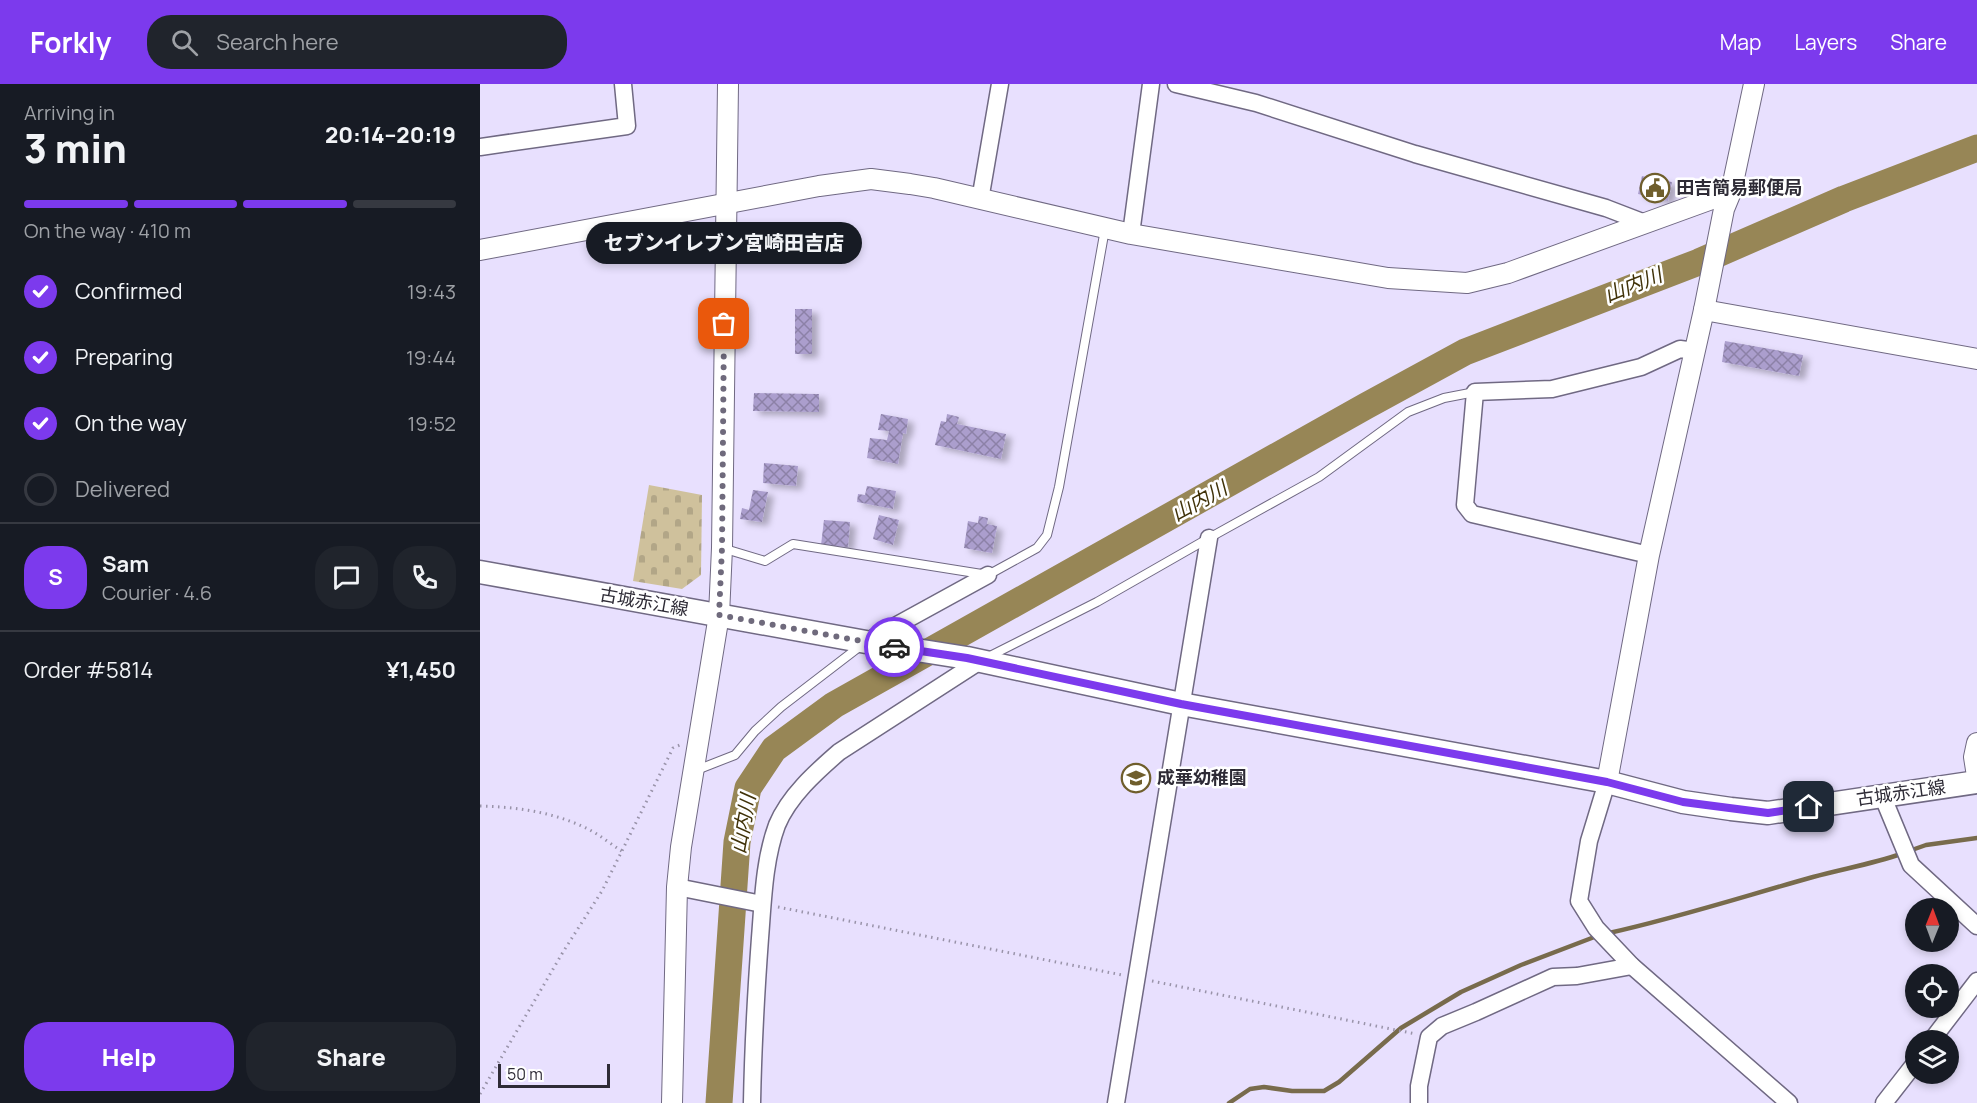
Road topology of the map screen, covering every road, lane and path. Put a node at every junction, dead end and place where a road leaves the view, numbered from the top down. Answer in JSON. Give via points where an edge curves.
{"nodes":[{"id":1,"x":623,"y":84,"type":"edge"},
{"id":2,"x":728,"y":84,"type":"edge"},
{"id":3,"x":1000,"y":84,"type":"edge"},
{"id":4,"x":1151,"y":84,"type":"edge"},
{"id":5,"x":1176,"y":84,"type":"edge"},
{"id":6,"x":1754,"y":84,"type":"edge"},
{"id":7,"x":1227,"y":91,"type":"edge"},
{"id":8,"x":480,"y":147,"type":"edge"},
{"id":9,"x":981,"y":200,"type":"junction"},
{"id":10,"x":1727,"y":200,"type":"junction"},
{"id":11,"x":726,"y":205,"type":"junction"},
{"id":12,"x":1645,"y":223,"type":"junction"},
{"id":13,"x":1105,"y":229,"type":"junction"},
{"id":14,"x":1131,"y":234,"type":"junction"},
{"id":15,"x":480,"y":250,"type":"edge"},
{"id":16,"x":1704,"y":310,"type":"junction"},
{"id":17,"x":1695,"y":351,"type":"junction"},
{"id":18,"x":1977,"y":359,"type":"edge"},
{"id":19,"x":1475,"y":392,"type":"junction"},
{"id":20,"x":1209,"y":538,"type":"junction"},
{"id":21,"x":722,"y":548,"type":"junction"},
{"id":22,"x":1649,"y":555,"type":"junction"},
{"id":23,"x":480,"y":572,"type":"edge"},
{"id":24,"x":988,"y":575,"type":"junction"},
{"id":25,"x":719,"y":615,"type":"junction"},
{"id":26,"x":872,"y":643,"type":"junction"},
{"id":27,"x":973,"y":660,"type":"junction"},
{"id":28,"x":1181,"y":704,"type":"junction"},
{"id":29,"x":700,"y":738,"type":"junction"},
{"id":30,"x":1977,"y":743,"type":"edge"},
{"id":31,"x":694,"y":771,"type":"junction"},
{"id":32,"x":1977,"y":776,"type":"edge"},
{"id":33,"x":1607,"y":782,"type":"junction"},
{"id":34,"x":1977,"y":782,"type":"edge"},
{"id":35,"x":1882,"y":795,"type":"junction"},
{"id":36,"x":480,"y":806,"type":"edge"},
{"id":37,"x":623,"y":852,"type":"junction"},
{"id":38,"x":677,"y":887,"type":"junction"},
{"id":39,"x":762,"y":904,"type":"junction"},
{"id":40,"x":1977,"y":926,"type":"edge"},
{"id":41,"x":1632,"y":966,"type":"junction"},
{"id":42,"x":1137,"y":978,"type":"junction"},
{"id":43,"x":1977,"y":981,"type":"edge"},
{"id":44,"x":1939,"y":1030,"type":"edge"},
{"id":45,"x":1429,"y":1037,"type":"junction"},
{"id":46,"x":1905,"y":1076,"type":"edge"},
{"id":47,"x":480,"y":1094,"type":"edge"},
{"id":48,"x":672,"y":1103,"type":"edge"},
{"id":49,"x":752,"y":1103,"type":"edge"},
{"id":50,"x":1116,"y":1103,"type":"edge"},
{"id":51,"x":1419,"y":1103,"type":"edge"},
{"id":52,"x":1789,"y":1103,"type":"edge"},
{"id":53,"x":1884,"y":1103,"type":"edge"}],
"edges":[{"from":1,"to":8,"type":"street","via":[[627,126]]},
{"from":2,"to":11,"type":"street"},
{"from":3,"to":9,"type":"street"},
{"from":4,"to":14,"type":"street"},
{"from":5,"to":7,"type":"street"},
{"from":6,"to":10,"type":"street"},
{"from":7,"to":12,"type":"street","via":[[1256,104]]},
{"from":9,"to":11,"type":"street","via":[[871,179]]},
{"from":9,"to":13,"type":"street"},
{"from":10,"to":12,"type":"street"},
{"from":10,"to":16,"type":"street"},
{"from":11,"to":15,"type":"street"},
{"from":11,"to":21,"type":"street"},
{"from":12,"to":14,"type":"street","via":[[1508,273],[1467,283],[1388,278]]},
{"from":13,"to":14,"type":"street"},
{"from":13,"to":24,"type":"lane","via":[[1047,535],[1037,548]]},
{"from":16,"to":17,"type":"street"},
{"from":16,"to":18,"type":"street"},
{"from":17,"to":19,"type":"street","via":[[1680,350],[1641,367],[1552,389]]},
{"from":17,"to":22,"type":"street"},
{"from":19,"to":20,"type":"lane","via":[[1444,398],[1408,412],[1319,477]]},
{"from":19,"to":22,"type":"street","via":[[1465,505],[1472,514]]},
{"from":20,"to":27,"type":"lane","via":[[1097,602]]},
{"from":20,"to":28,"type":"street"},
{"from":21,"to":24,"type":"lane","via":[[765,561],[793,544]]},
{"from":21,"to":25,"type":"street"},
{"from":22,"to":33,"type":"street"},
{"from":23,"to":25,"type":"main road","name":"古城赤江線"},
{"from":24,"to":26,"type":"street"},
{"from":25,"to":26,"type":"main road","name":"古城赤江線"},
{"from":25,"to":29,"type":"street"},
{"from":26,"to":27,"type":"main road","name":"古城赤江線"},
{"from":26,"to":31,"type":"lane","via":[[781,707],[735,755]]},
{"from":27,"to":28,"type":"main road","name":"古城赤江線"},
{"from":27,"to":39,"type":"street","via":[[838,752],[798,793],[777,825]]},
{"from":28,"to":33,"type":"main road","name":"古城赤江線"},
{"from":28,"to":42,"type":"street"},
{"from":29,"to":31,"type":"street"},
{"from":29,"to":37,"type":"path","via":[[673,748]]},
{"from":30,"to":32,"type":"street"},
{"from":31,"to":38,"type":"street"},
{"from":33,"to":35,"type":"main road","name":"古城赤江線","via":[[1683,802],[1768,813]]},
{"from":33,"to":41,"type":"street","via":[[1589,841],[1579,901],[1596,928]]},
{"from":34,"to":35,"type":"main road","name":"古城赤江線"},
{"from":35,"to":40,"type":"street","via":[[1911,865]]},
{"from":36,"to":37,"type":"path","via":[[550,814],[589,829]]},
{"from":37,"to":47,"type":"path"},
{"from":38,"to":39,"type":"street"},
{"from":38,"to":48,"type":"street"},
{"from":39,"to":42,"type":"path"},
{"from":39,"to":49,"type":"street"},
{"from":41,"to":45,"type":"street","via":[[1553,977],[1442,1026]]},
{"from":41,"to":52,"type":"street"},
{"from":42,"to":45,"type":"path"},
{"from":42,"to":50,"type":"street"},
{"from":43,"to":44,"type":"street"},
{"from":45,"to":51,"type":"street"},
{"from":46,"to":53,"type":"street"}]}
